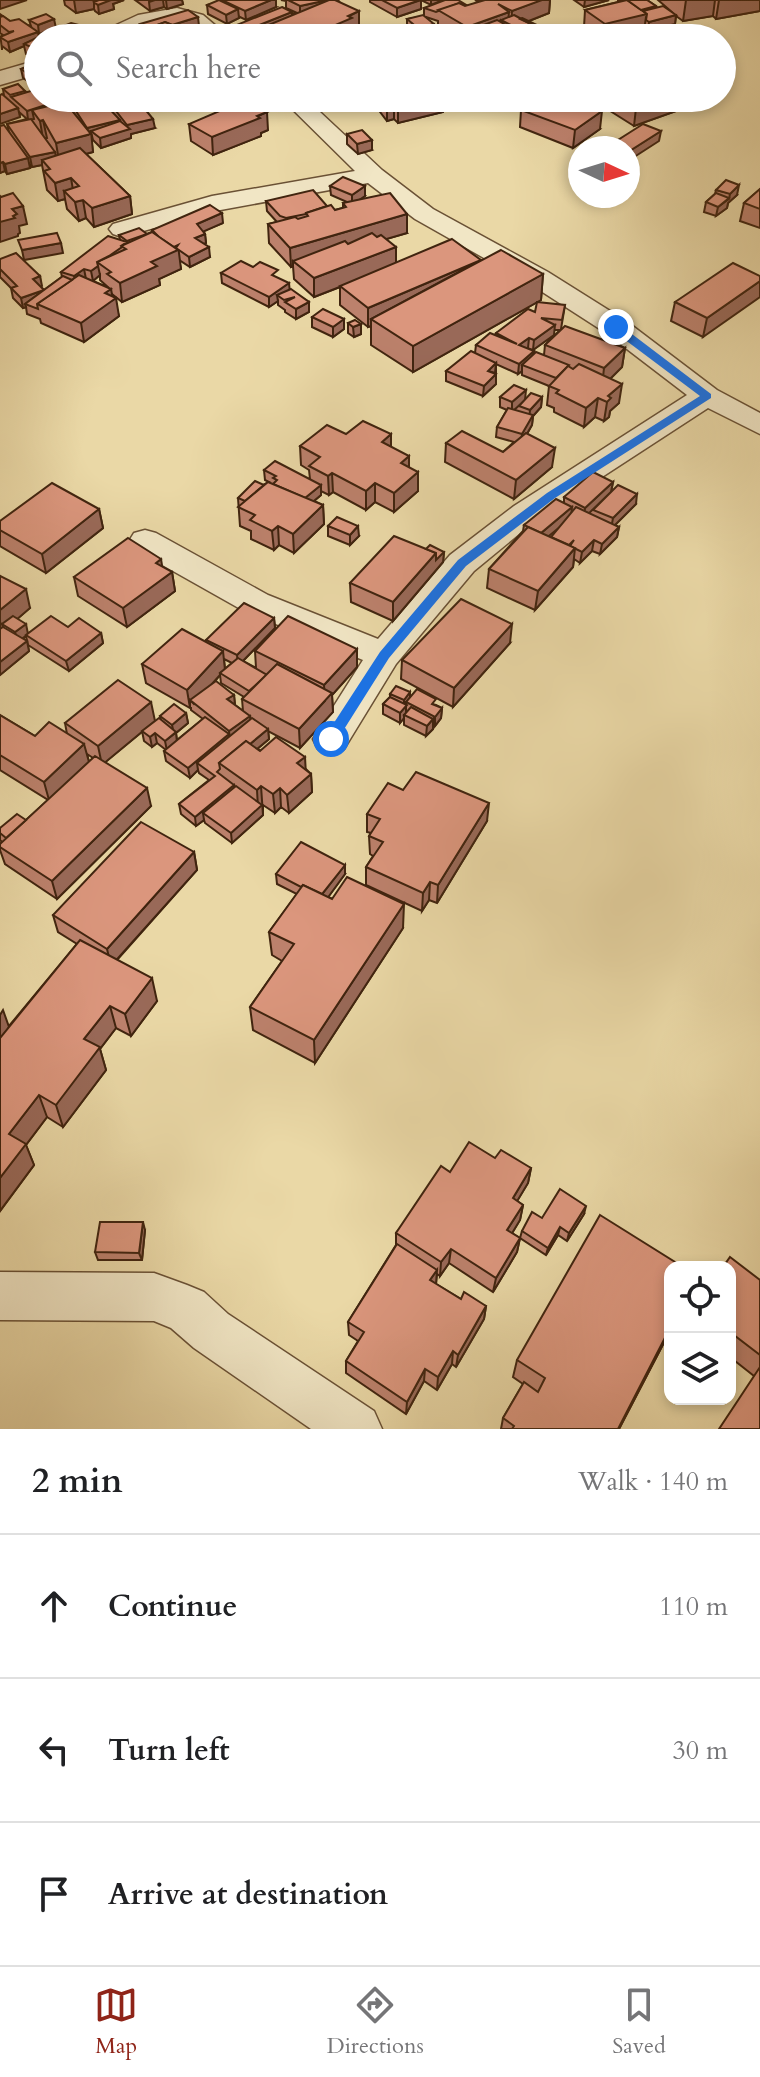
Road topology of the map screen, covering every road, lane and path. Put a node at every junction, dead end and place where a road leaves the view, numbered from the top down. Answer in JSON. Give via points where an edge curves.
{"nodes":[{"id":1,"x":140,"y":24,"type":"edge"},
{"id":2,"x":199,"y":24,"type":"edge"},
{"id":3,"x":24,"y":71,"type":"edge"},
{"id":4,"x":0,"y":78,"type":"edge"},
{"id":5,"x":307,"y":112,"type":"edge"},
{"id":6,"x":373,"y":175,"type":"junction"},
{"id":7,"x":122,"y":229,"type":"dead end"},
{"id":8,"x":707,"y":396,"type":"junction"},
{"id":9,"x":760,"y":425,"type":"edge"},
{"id":10,"x":145,"y":541,"type":"dead end"},
{"id":11,"x":384,"y":655,"type":"junction"},
{"id":12,"x":331,"y":739,"type":"dead end"},
{"id":13,"x":0,"y":1296,"type":"edge"},
{"id":14,"x":356,"y":1429,"type":"edge"}],
"edges":[{"from":1,"to":2,"type":"street","via":[[162,15],[188,16]]},
{"from":3,"to":4,"type":"street"},
{"from":5,"to":6,"type":"street"},
{"from":6,"to":7,"type":"street","via":[[212,204]]},
{"from":6,"to":8,"type":"street","via":[[424,214],[616,327]]},
{"from":8,"to":9,"type":"street"},
{"from":8,"to":11,"type":"street","via":[[551,495],[462,563]]},
{"from":10,"to":11,"type":"street","via":[[256,603]]},
{"from":11,"to":12,"type":"street"},
{"from":13,"to":14,"type":"street","via":[[154,1297],[187,1309],[211,1331]]}]}
